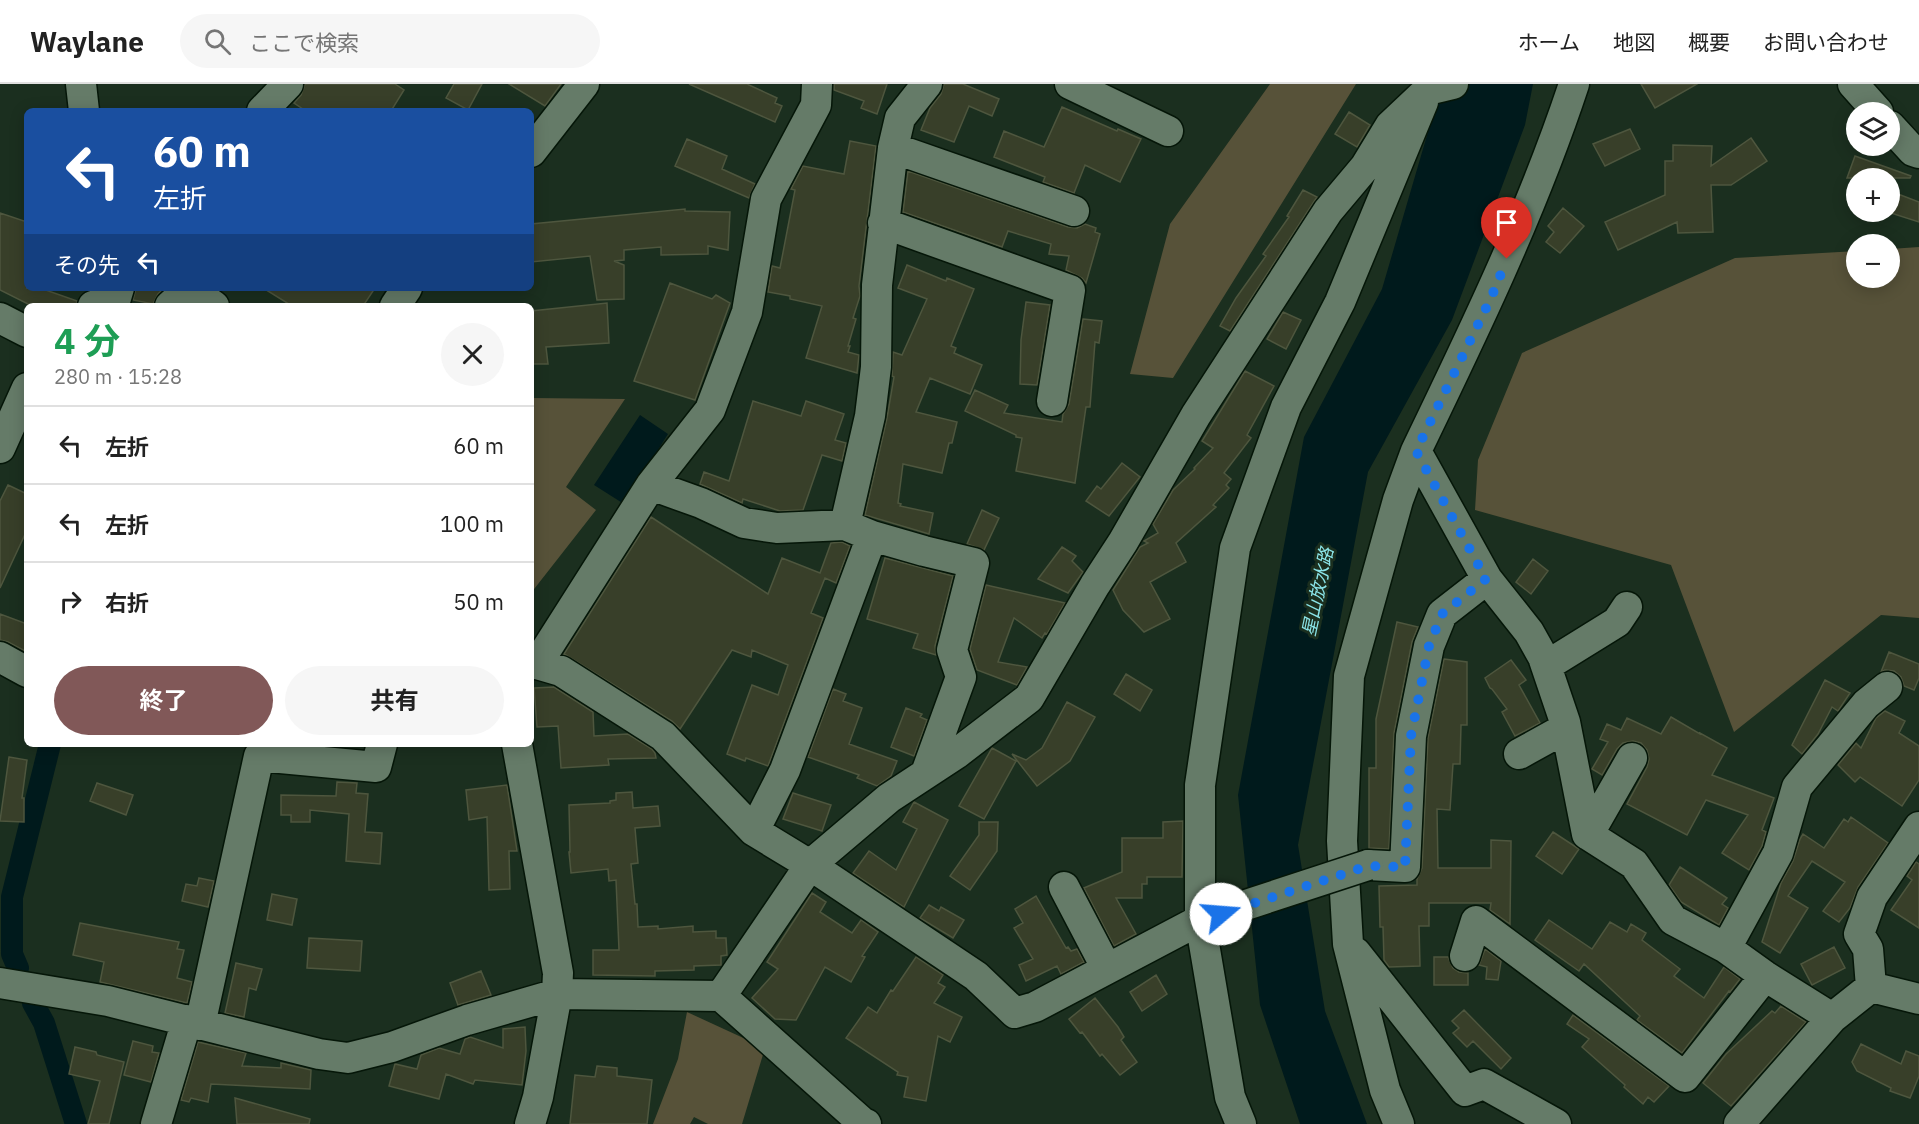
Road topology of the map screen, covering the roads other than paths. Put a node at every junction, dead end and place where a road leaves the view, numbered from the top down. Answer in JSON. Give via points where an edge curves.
{"nodes":[{"id":1,"x":81,"y":84,"type":"edge"},
{"id":2,"x":288,"y":84,"type":"edge"},
{"id":3,"x":584,"y":84,"type":"edge"},
{"id":4,"x":817,"y":84,"type":"edge"},
{"id":5,"x":927,"y":84,"type":"edge"},
{"id":6,"x":1070,"y":84,"type":"edge"},
{"id":7,"x":1574,"y":84,"type":"edge"},
{"id":8,"x":1852,"y":84,"type":"edge"},
{"id":9,"x":1437,"y":86,"type":"edge"},
{"id":10,"x":1869,"y":102,"type":"edge"},
{"id":11,"x":84,"y":108,"type":"edge"},
{"id":12,"x":265,"y":108,"type":"edge"},
{"id":13,"x":1168,"y":131,"type":"dead end"},
{"id":14,"x":1900,"y":137,"type":"edge"},
{"id":15,"x":534,"y":148,"type":"edge"},
{"id":16,"x":893,"y":148,"type":"junction"},
{"id":17,"x":1919,"y":153,"type":"edge"},
{"id":18,"x":1074,"y":210,"type":"dead end"},
{"id":19,"x":883,"y":224,"type":"junction"},
{"id":20,"x":118,"y":291,"type":"edge"},
{"id":21,"x":102,"y":303,"type":"edge"},
{"id":22,"x":0,"y":318,"type":"edge"},
{"id":23,"x":24,"y":330,"type":"edge"},
{"id":24,"x":24,"y":395,"type":"edge"},
{"id":25,"x":1052,"y":401,"type":"dead end"},
{"id":26,"x":0,"y":448,"type":"edge"},
{"id":27,"x":1416,"y":451,"type":"junction"},
{"id":28,"x":651,"y":485,"type":"junction"},
{"id":29,"x":859,"y":531,"type":"junction"},
{"id":30,"x":1486,"y":579,"type":"junction"},
{"id":31,"x":1627,"y":607,"type":"dead end"},
{"id":32,"x":0,"y":657,"type":"edge"},
{"id":33,"x":534,"y":664,"type":"edge"},
{"id":34,"x":1546,"y":666,"type":"junction"},
{"id":35,"x":24,"y":670,"type":"edge"},
{"id":36,"x":1887,"y":687,"type":"dead end"},
{"id":37,"x":1566,"y":728,"type":"junction"},
{"id":38,"x":381,"y":747,"type":"edge"},
{"id":39,"x":518,"y":747,"type":"edge"},
{"id":40,"x":298,"y":752,"type":"edge"},
{"id":41,"x":1519,"y":754,"type":"dead end"},
{"id":42,"x":1632,"y":758,"type":"dead end"},
{"id":43,"x":926,"y":773,"type":"junction"},
{"id":44,"x":1919,"y":827,"type":"edge"},
{"id":45,"x":754,"y":831,"type":"junction"},
{"id":46,"x":1588,"y":835,"type":"junction"},
{"id":47,"x":810,"y":865,"type":"junction"},
{"id":48,"x":1064,"y":887,"type":"dead end"},
{"id":49,"x":1200,"y":920,"type":"junction"},
{"id":50,"x":1348,"y":944,"type":"junction"},
{"id":51,"x":1726,"y":948,"type":"junction"},
{"id":52,"x":1465,"y":956,"type":"dead end"},
{"id":53,"x":1107,"y":969,"type":"junction"},
{"id":54,"x":1765,"y":976,"type":"junction"},
{"id":55,"x":0,"y":983,"type":"edge"},
{"id":56,"x":1871,"y":987,"type":"junction"},
{"id":57,"x":557,"y":994,"type":"junction"},
{"id":58,"x":721,"y":996,"type":"junction"},
{"id":59,"x":1919,"y":999,"type":"edge"},
{"id":60,"x":1832,"y":1018,"type":"junction"},
{"id":61,"x":193,"y":1023,"type":"junction"},
{"id":62,"x":1748,"y":1122,"type":"edge"},
{"id":63,"x":156,"y":1124,"type":"edge"},
{"id":64,"x":530,"y":1124,"type":"edge"},
{"id":65,"x":866,"y":1124,"type":"edge"},
{"id":66,"x":1241,"y":1124,"type":"edge"},
{"id":67,"x":1399,"y":1124,"type":"edge"},
{"id":68,"x":1556,"y":1124,"type":"edge"}],
"edges":[{"from":1,"to":11,"type":"street"},
{"from":2,"to":12,"type":"street"},
{"from":3,"to":15,"type":"street"},
{"from":4,"to":28,"type":"street","via":[[816,105],[766,199],[747,312],[710,410]]},
{"from":5,"to":16,"type":"street","via":[[900,118]]},
{"from":6,"to":13,"type":"street"},
{"from":7,"to":27,"type":"street","via":[[1555,142],[1491,298]]},
{"from":8,"to":10,"type":"street"},
{"from":9,"to":43,"type":"street","via":[[1390,126],[1365,168],[1328,211],[1196,415],[1029,698]]},
{"from":9,"to":49,"type":"street","via":[[1340,302],[1286,407],[1235,548],[1200,785]]},
{"from":14,"to":17,"type":"street"},
{"from":16,"to":18,"type":"street"},
{"from":16,"to":19,"type":"street"},
{"from":19,"to":25,"type":"street","via":[[1070,290]]},
{"from":19,"to":29,"type":"street","via":[[877,285],[876,367]]},
{"from":20,"to":21,"type":"street","via":[[116,298]]},
{"from":22,"to":23,"type":"street"},
{"from":24,"to":26,"type":"street"},
{"from":27,"to":30,"type":"street"},
{"from":27,"to":50,"type":"street","via":[[1398,500],[1349,676],[1342,841]]},
{"from":28,"to":29,"type":"street","via":[[744,523]]},
{"from":28,"to":33,"type":"street"},
{"from":29,"to":43,"type":"street","via":[[974,562],[952,650],[961,677]]},
{"from":29,"to":45,"type":"street","via":[[785,770]]},
{"from":30,"to":34,"type":"street","via":[[1528,632]]},
{"from":30,"to":49,"type":"street","bridge":true,"via":[[1442,614],[1429,646],[1411,736],[1405,867],[1368,866]]},
{"from":31,"to":34,"type":"street","via":[[1617,622]]},
{"from":32,"to":35,"type":"street"},
{"from":33,"to":45,"type":"street","via":[[561,671],[663,736]]},
{"from":34,"to":37,"type":"street"},
{"from":36,"to":51,"type":"street","via":[[1866,704],[1797,787],[1778,853]]},
{"from":37,"to":41,"type":"street"},
{"from":37,"to":46,"type":"street"},
{"from":38,"to":40,"type":"street","via":[[376,767]]},
{"from":39,"to":57,"type":"street","via":[[558,973]]},
{"from":40,"to":61,"type":"street","via":[[259,756]]},
{"from":42,"to":46,"type":"street"},
{"from":43,"to":47,"type":"street","via":[[889,798]]},
{"from":44,"to":56,"type":"street","via":[[1872,897],[1859,934],[1868,949]]},
{"from":45,"to":47,"type":"street"},
{"from":46,"to":51,"type":"street","via":[[1634,864],[1673,920]]},
{"from":47,"to":53,"type":"street","via":[[976,976],[1015,1013],[1035,1007]]},
{"from":47,"to":58,"type":"street"},
{"from":48,"to":53,"type":"street"},
{"from":49,"to":53,"type":"street"},
{"from":49,"to":66,"type":"street","via":[[1230,1097]]},
{"from":50,"to":67,"type":"street","via":[[1385,1090]]},
{"from":50,"to":68,"type":"street","via":[[1465,1091],[1484,1084]]},
{"from":51,"to":54,"type":"street"},
{"from":52,"to":54,"type":"street","via":[[1476,921],[1685,1077]]},
{"from":54,"to":60,"type":"street"},
{"from":55,"to":61,"type":"street","via":[[108,1001]]},
{"from":56,"to":59,"type":"street"},
{"from":56,"to":60,"type":"street"},
{"from":57,"to":58,"type":"street"},
{"from":57,"to":61,"type":"street","via":[[348,1058]]},
{"from":57,"to":64,"type":"street"},
{"from":58,"to":65,"type":"street"},
{"from":60,"to":62,"type":"street"},
{"from":61,"to":63,"type":"street"}]}
